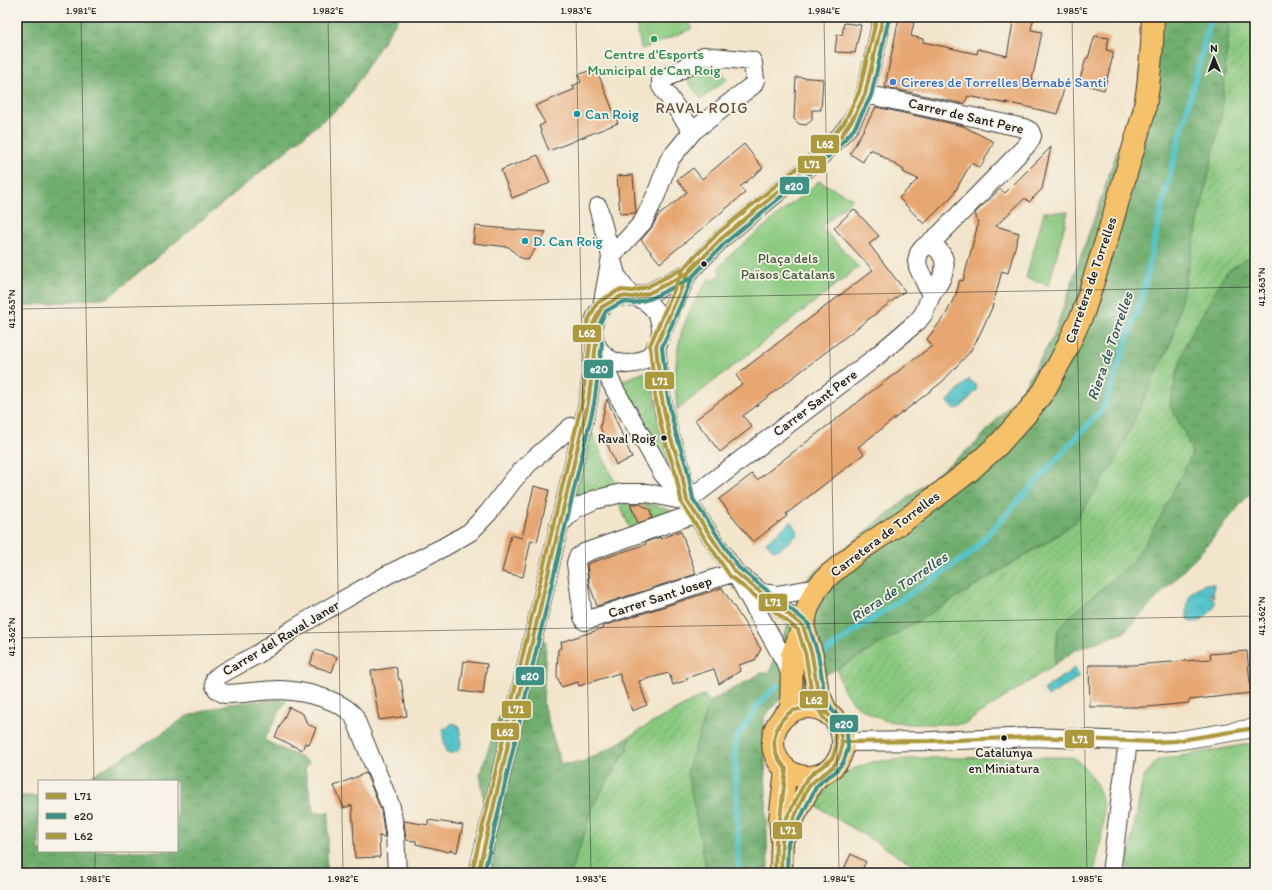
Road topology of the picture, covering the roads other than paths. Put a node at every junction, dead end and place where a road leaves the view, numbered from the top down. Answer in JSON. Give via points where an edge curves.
{"nodes":[{"id":1,"x":882,"y":17,"type":"edge"},
{"id":2,"x":1152,"y":17,"type":"edge"},
{"id":3,"x":865,"y":94,"type":"junction"},
{"id":4,"x":693,"y":131,"type":"junction"},
{"id":5,"x":598,"y":207,"type":"dead end"},
{"id":6,"x":926,"y":245,"type":"junction"},
{"id":7,"x":611,"y":257,"type":"junction"},
{"id":8,"x":688,"y":272,"type":"junction"},
{"id":9,"x":931,"y":295,"type":"junction"},
{"id":10,"x":632,"y":296,"type":"junction"},
{"id":11,"x":602,"y":307,"type":"junction"},
{"id":12,"x":658,"y":341,"type":"junction"},
{"id":13,"x":598,"y":348,"type":"junction"},
{"id":14,"x":628,"y":364,"type":"junction"},
{"id":15,"x":610,"y":380,"type":"junction"},
{"id":16,"x":588,"y":403,"type":"junction"},
{"id":17,"x":582,"y":426,"type":"junction"},
{"id":18,"x":691,"y":507,"type":"junction"},
{"id":19,"x":559,"y":525,"type":"junction"},
{"id":20,"x":735,"y":572,"type":"junction"},
{"id":21,"x":817,"y":588,"type":"junction"},
{"id":22,"x":761,"y":593,"type":"junction"},
{"id":23,"x":585,"y":621,"type":"joint"},
{"id":24,"x":803,"y":626,"type":"junction"},
{"id":25,"x":791,"y":676,"type":"junction"},
{"id":26,"x":791,"y":712,"type":"junction"},
{"id":27,"x":827,"y":713,"type":"junction"},
{"id":28,"x":1255,"y":728,"type":"edge"},
{"id":29,"x":1128,"y":741,"type":"junction"},
{"id":30,"x":843,"y":742,"type":"junction"},
{"id":31,"x":786,"y":770,"type":"junction"},
{"id":32,"x":819,"y":775,"type":"junction"},
{"id":33,"x":782,"y":841,"type":"junction"},
{"id":34,"x":397,"y":873,"type":"edge"},
{"id":35,"x":478,"y":873,"type":"edge"},
{"id":36,"x":781,"y":873,"type":"edge"},
{"id":37,"x":1111,"y":873,"type":"edge"}],
"edges":[{"from":1,"to":3,"type":"street"},
{"from":2,"to":21,"type":"main road","name":"Carretera de Torrelles","via":[[1148,87],[1136,140],[1083,313],[1044,391],[999,444],[968,472],[910,517],[857,552]]},
{"from":3,"to":6,"type":"street","name":"Carrer de Sant Pere","via":[[1030,131],[1032,136],[1025,147],[940,234]]},
{"from":3,"to":8,"type":"street","via":[[854,117],[836,141],[722,238]]},
{"from":4,"to":4,"type":"street","via":[[753,85],[755,80],[752,61],[704,56],[661,81],[661,86]]},
{"from":4,"to":7,"type":"street","via":[[669,160],[643,222]]},
{"from":5,"to":7,"type":"street"},
{"from":6,"to":9,"type":"street","name":"Carrer de Sant Pere","via":[[917,261]]},
{"from":6,"to":9,"type":"street","via":[[934,246],[944,260],[942,278]]},
{"from":7,"to":10,"type":"street","via":[[616,275]]},
{"from":7,"to":11,"type":"street"},
{"from":8,"to":10,"type":"street","via":[[649,293]]},
{"from":8,"to":12,"type":"street"},
{"from":9,"to":18,"type":"street","name":"Carrer Sant Pere","via":[[918,321],[900,337]]},
{"from":10,"to":11,"type":"street","via":[[621,296]]},
{"from":10,"to":12,"type":"street","via":[[649,305],[656,314],[660,323]]},
{"from":11,"to":13,"type":"street","via":[[593,324],[593,334]]},
{"from":12,"to":14,"type":"street","via":[[652,353]]},
{"from":12,"to":18,"type":"street","via":[[663,404]]},
{"from":13,"to":14,"type":"street","via":[[605,357]]},
{"from":13,"to":15,"type":"street"},
{"from":13,"to":16,"type":"street"},
{"from":14,"to":15,"type":"street"},
{"from":15,"to":16,"type":"street"},
{"from":15,"to":18,"type":"street","via":[[663,474]]},
{"from":16,"to":17,"type":"street"},
{"from":17,"to":19,"type":"street"},
{"from":17,"to":34,"type":"street","name":"Carrer del Raval Janer","via":[[571,427],[528,464],[470,532],[292,630],[216,679],[215,685],[219,692],[225,694],[281,690],[305,693],[329,700],[349,710],[354,716],[391,807]]},
{"from":18,"to":19,"type":"street","via":[[647,493],[622,493],[594,500],[575,509]]},
{"from":18,"to":20,"type":"street"},
{"from":18,"to":23,"type":"street","name":"Carrer Sant Pere","via":[[578,557],[576,563]]},
{"from":19,"to":35,"type":"street"},
{"from":20,"to":22,"type":"street"},
{"from":20,"to":23,"type":"street","name":"Carrer Sant Josep"},
{"from":20,"to":25,"type":"street"},
{"from":21,"to":22,"type":"street","via":[[776,595]]},
{"from":21,"to":24,"type":"main road","name":"Carretera de Torrelles"},
{"from":22,"to":24,"type":"street"},
{"from":24,"to":25,"type":"main road","name":"Carretera de Torrelles","via":[[792,656]]},
{"from":24,"to":27,"type":"main road","via":[[812,655],[818,693]]},
{"from":25,"to":26,"type":"main road","name":"Carretera de Torrelles"},
{"from":26,"to":27,"type":"main road","via":[[813,708]]},
{"from":26,"to":31,"type":"main road","via":[[776,729],[773,743],[777,758]]},
{"from":27,"to":30,"type":"main road","via":[[838,726]]},
{"from":28,"to":29,"type":"street","via":[[1175,741]]},
{"from":29,"to":30,"type":"street","via":[[1033,736]]},
{"from":29,"to":37,"type":"street"},
{"from":30,"to":32,"type":"main road","via":[[834,765]]},
{"from":31,"to":32,"type":"main road","via":[[802,776]]},
{"from":31,"to":33,"type":"main road","via":[[780,819]]},
{"from":32,"to":33,"type":"main road","via":[[811,784]]},
{"from":33,"to":36,"type":"main road"}]}
